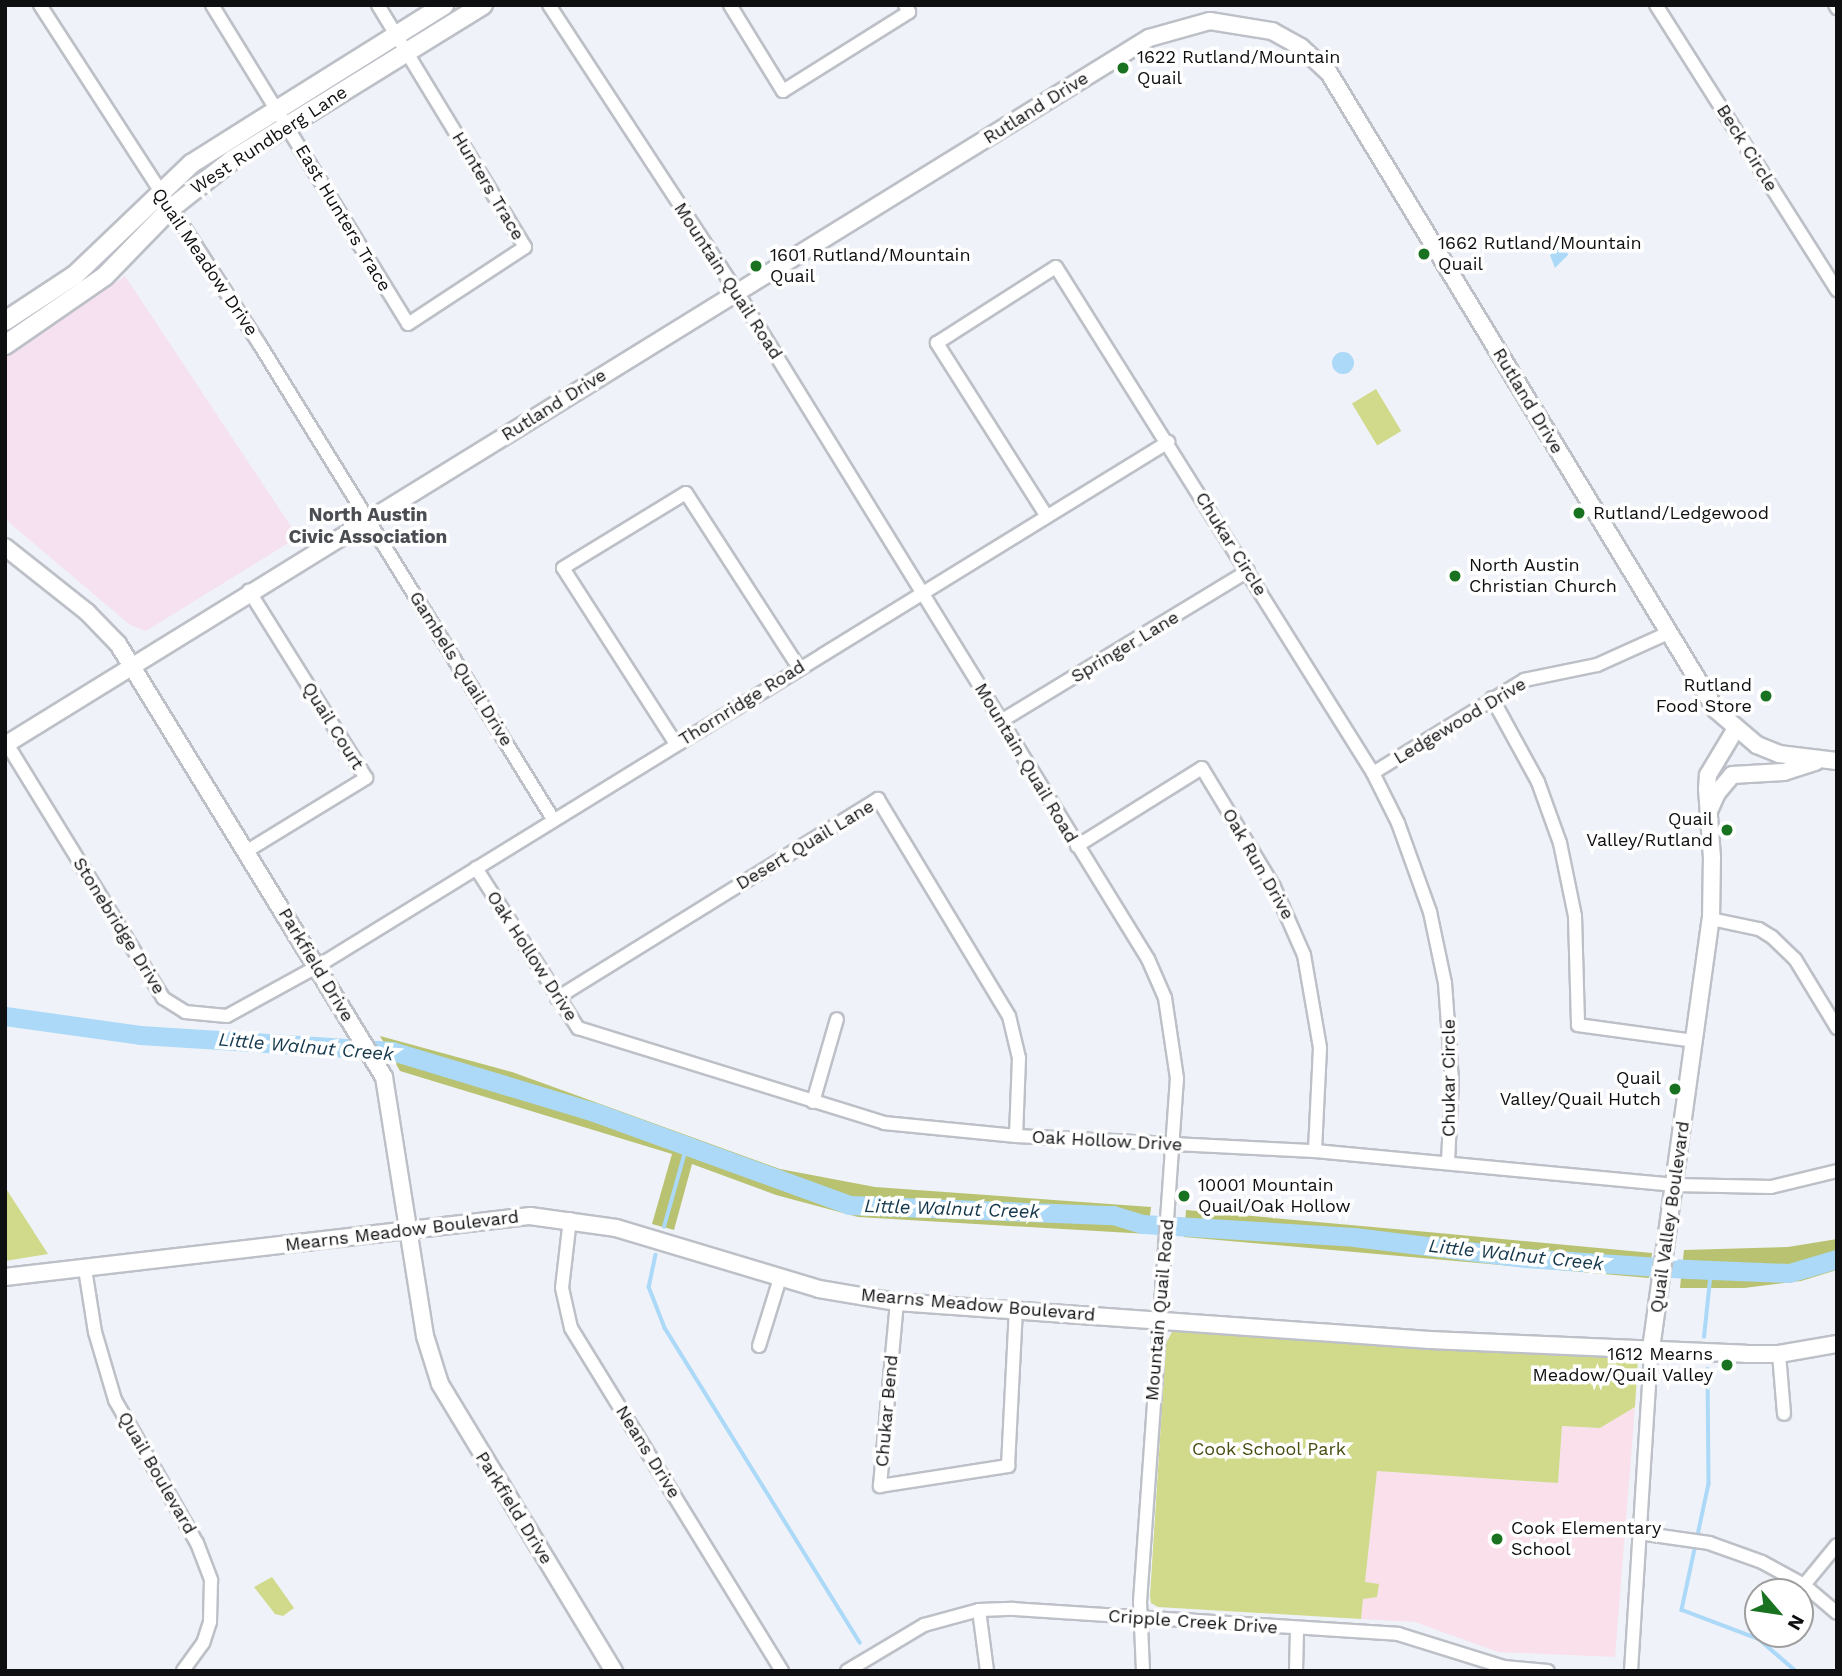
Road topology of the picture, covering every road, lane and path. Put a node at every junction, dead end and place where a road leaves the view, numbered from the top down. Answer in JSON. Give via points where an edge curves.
{"nodes":[{"id":1,"x":40,"y":5,"type":"edge"},
{"id":2,"x":212,"y":5,"type":"edge"},
{"id":3,"x":378,"y":5,"type":"edge"},
{"id":4,"x":444,"y":5,"type":"edge"},
{"id":5,"x":482,"y":5,"type":"edge"},
{"id":6,"x":549,"y":5,"type":"edge"},
{"id":7,"x":730,"y":5,"type":"edge"},
{"id":8,"x":905,"y":5,"type":"edge"},
{"id":9,"x":1656,"y":5,"type":"edge"},
{"id":10,"x":396,"y":35,"type":"junction"},
{"id":11,"x":407,"y":52,"type":"junction"},
{"id":12,"x":277,"y":109,"type":"junction"},
{"id":13,"x":287,"y":126,"type":"junction"},
{"id":14,"x":159,"y":193,"type":"junction"},
{"id":15,"x":169,"y":210,"type":"junction"},
{"id":16,"x":1837,"y":290,"type":"edge"},
{"id":17,"x":50,"y":292,"type":"junction"},
{"id":18,"x":737,"y":292,"type":"junction"},
{"id":19,"x":62,"y":309,"type":"junction"},
{"id":20,"x":5,"y":321,"type":"edge"},
{"id":21,"x":408,"y":324,"type":"joint"},
{"id":22,"x":5,"y":345,"type":"edge"},
{"id":23,"x":1168,"y":442,"type":"junction"},
{"id":24,"x":1046,"y":515,"type":"junction"},
{"id":25,"x":369,"y":519,"type":"junction"},
{"id":26,"x":5,"y":547,"type":"edge"},
{"id":27,"x":1248,"y":571,"type":"junction"},
{"id":28,"x":249,"y":591,"type":"junction"},
{"id":29,"x":922,"y":592,"type":"junction"},
{"id":30,"x":1668,"y":633,"type":"junction"},
{"id":31,"x":131,"y":665,"type":"junction"},
{"id":32,"x":799,"y":668,"type":"junction"},
{"id":33,"x":1492,"y":698,"type":"junction"},
{"id":34,"x":1001,"y":721,"type":"junction"},
{"id":35,"x":1735,"y":730,"type":"junction"},
{"id":36,"x":676,"y":744,"type":"junction"},
{"id":37,"x":6,"y":745,"type":"edge"},
{"id":38,"x":1817,"y":761,"type":"junction"},
{"id":39,"x":1837,"y":761,"type":"edge"},
{"id":40,"x":1373,"y":773,"type":"junction"},
{"id":41,"x":1708,"y":813,"type":"junction"},
{"id":42,"x":553,"y":819,"type":"junction"},
{"id":43,"x":1077,"y":846,"type":"junction"},
{"id":44,"x":247,"y":850,"type":"junction"},
{"id":45,"x":476,"y":868,"type":"junction"},
{"id":46,"x":1710,"y":919,"type":"junction"},
{"id":47,"x":318,"y":966,"type":"junction"},
{"id":48,"x":557,"y":998,"type":"junction"},
{"id":49,"x":837,"y":1019,"type":"dead end"},
{"id":50,"x":1837,"y":1028,"type":"edge"},
{"id":51,"x":1695,"y":1041,"type":"junction"},
{"id":52,"x":813,"y":1102,"type":"junction"},
{"id":53,"x":1016,"y":1136,"type":"junction"},
{"id":54,"x":1174,"y":1144,"type":"junction"},
{"id":55,"x":1315,"y":1151,"type":"junction"},
{"id":56,"x":1448,"y":1163,"type":"junction"},
{"id":57,"x":1837,"y":1171,"type":"edge"},
{"id":58,"x":1675,"y":1185,"type":"junction"},
{"id":59,"x":570,"y":1219,"type":"junction"},
{"id":60,"x":410,"y":1230,"type":"junction"},
{"id":61,"x":85,"y":1269,"type":"junction"},
{"id":62,"x":5,"y":1277,"type":"edge"},
{"id":63,"x":780,"y":1278,"type":"junction"},
{"id":64,"x":897,"y":1302,"type":"junction"},
{"id":65,"x":1016,"y":1309,"type":"junction"},
{"id":66,"x":1157,"y":1318,"type":"junction"},
{"id":67,"x":1837,"y":1344,"type":"edge"},
{"id":68,"x":759,"y":1346,"type":"dead end"},
{"id":69,"x":1651,"y":1349,"type":"junction"},
{"id":70,"x":1779,"y":1354,"type":"junction"},
{"id":71,"x":1784,"y":1414,"type":"dead end"},
{"id":72,"x":1639,"y":1533,"type":"junction"},
{"id":73,"x":1837,"y":1545,"type":"edge"},
{"id":74,"x":1791,"y":1578,"type":"edge"},
{"id":75,"x":1810,"y":1578,"type":"edge"},
{"id":76,"x":1814,"y":1593,"type":"edge"},
{"id":77,"x":979,"y":1610,"type":"junction"},
{"id":78,"x":1837,"y":1613,"type":"edge"},
{"id":79,"x":1140,"y":1617,"type":"junction"},
{"id":80,"x":1297,"y":1629,"type":"junction"},
{"id":81,"x":1504,"y":1669,"type":"edge"},
{"id":82,"x":183,"y":1671,"type":"edge"},
{"id":83,"x":614,"y":1671,"type":"edge"},
{"id":84,"x":782,"y":1671,"type":"edge"},
{"id":85,"x":847,"y":1671,"type":"edge"},
{"id":86,"x":987,"y":1671,"type":"edge"},
{"id":87,"x":1143,"y":1671,"type":"edge"},
{"id":88,"x":1296,"y":1671,"type":"edge"},
{"id":89,"x":1548,"y":1671,"type":"edge"},
{"id":90,"x":1632,"y":1671,"type":"edge"}],
"edges":[{"from":1,"to":14,"type":"street","name":"Quail Meadow Drive"},
{"from":2,"to":12,"type":"street","name":"East Hunters Trace"},
{"from":3,"to":10,"type":"street","name":"Hunters Trace"},
{"from":4,"to":10,"type":"main road","name":"West Rundberg Lane"},
{"from":5,"to":11,"type":"main road","name":"West Rundberg Lane"},
{"from":6,"to":18,"type":"street","name":"Mountain Quail Road"},
{"from":7,"to":8,"type":"street","via":[[783,91],[909,12]]},
{"from":9,"to":16,"type":"street","name":"Beck Circle"},
{"from":10,"to":11,"type":"street","name":"Hunters Trace"},
{"from":10,"to":12,"type":"main road","name":"West Rundberg Lane"},
{"from":11,"to":13,"type":"main road","name":"West Rundberg Lane"},
{"from":11,"to":21,"type":"street","name":"Hunters Trace","via":[[525,247]]},
{"from":12,"to":13,"type":"street","name":"East Hunters Trace"},
{"from":12,"to":14,"type":"main road","name":"West Rundberg Lane","via":[[191,164]]},
{"from":13,"to":15,"type":"main road","name":"West Rundberg Lane","via":[[232,160]]},
{"from":13,"to":21,"type":"street","name":"East Hunters Trace"},
{"from":14,"to":15,"type":"street","name":"Quail Meadow Drive"},
{"from":14,"to":17,"type":"main road","name":"West Rundberg Lane","via":[[89,262]]},
{"from":15,"to":19,"type":"main road","name":"West Rundberg Lane","via":[[105,276]]},
{"from":15,"to":25,"type":"street","name":"Quail Meadow Drive"},
{"from":17,"to":19,"type":"main road"},
{"from":17,"to":20,"type":"main road","name":"West Rundberg Lane"},
{"from":18,"to":25,"type":"street","name":"Rutland Drive"},
{"from":18,"to":29,"type":"street","name":"Mountain Quail Road"},
{"from":18,"to":30,"type":"street","name":"Rutland Drive","via":[[1149,38],[1210,21],[1272,31],[1316,59],[1341,89]]},
{"from":19,"to":22,"type":"main road","name":"West Rundberg Lane"},
{"from":23,"to":24,"type":"street","name":"Thornridge Road"},
{"from":23,"to":24,"type":"street","name":"Chukar Circle","via":[[1056,267],[937,343]]},
{"from":23,"to":27,"type":"street","name":"Chukar Circle"},
{"from":24,"to":29,"type":"street","name":"Thornridge Road"},
{"from":25,"to":28,"type":"street","name":"Rutland Drive"},
{"from":25,"to":42,"type":"street","name":"Gambels Quail Drive"},
{"from":26,"to":31,"type":"street","name":"Parkfield Drive","via":[[101,624]]},
{"from":27,"to":34,"type":"street","name":"Springer Lane"},
{"from":27,"to":40,"type":"street","name":"Chukar Circle"},
{"from":28,"to":31,"type":"street","name":"Rutland Drive"},
{"from":28,"to":44,"type":"street","name":"Quail Court","via":[[366,778]]},
{"from":29,"to":32,"type":"street","name":"Thornridge Road"},
{"from":29,"to":34,"type":"street","name":"Mountain Quail Road"},
{"from":30,"to":33,"type":"street","name":"Ledgewood Drive","via":[[1597,665],[1524,680]]},
{"from":30,"to":35,"type":"street","name":"Rutland Drive","via":[[1716,710]]},
{"from":31,"to":37,"type":"street","name":"Rutland Drive"},
{"from":31,"to":44,"type":"street","name":"Parkfield Drive"},
{"from":32,"to":36,"type":"street","name":"Thornridge Road"},
{"from":32,"to":36,"type":"street","via":[[686,493],[563,568]]},
{"from":33,"to":40,"type":"street","name":"Ledgewood Drive"},
{"from":33,"to":51,"type":"street","via":[[1534,772],[1560,843],[1576,916],[1578,1025]]},
{"from":34,"to":43,"type":"street","name":"Mountain Quail Road"},
{"from":35,"to":38,"type":"street","name":"Rutland Drive","via":[[1779,754]]},
{"from":35,"to":41,"type":"street","name":"Quail Valley Boulevard","via":[[1709,775]]},
{"from":36,"to":42,"type":"street","name":"Thornridge Road"},
{"from":37,"to":47,"type":"street","name":"Stonebridge Drive","via":[[169,1004],[194,1013],[227,1016]]},
{"from":38,"to":39,"type":"street","name":"Rutland Drive"},
{"from":38,"to":41,"type":"street","via":[[1784,772],[1732,775]]},
{"from":40,"to":56,"type":"street","name":"Chukar Circle","via":[[1415,865],[1439,950],[1451,1041]]},
{"from":41,"to":46,"type":"street","name":"Quail Valley Boulevard"},
{"from":42,"to":45,"type":"street","name":"Thornridge Road"},
{"from":43,"to":54,"type":"street","name":"Mountain Quail Road","via":[[1148,959],[1165,998],[1177,1058]]},
{"from":43,"to":55,"type":"street","name":"Oak Run Drive","via":[[1202,768],[1274,887],[1304,955],[1320,1048]]},
{"from":44,"to":47,"type":"street","name":"Parkfield Drive"},
{"from":45,"to":47,"type":"street","name":"Thornridge Road"},
{"from":45,"to":48,"type":"street","name":"Oak Hollow Drive"},
{"from":46,"to":50,"type":"street","via":[[1759,929],[1772,937],[1795,959]]},
{"from":46,"to":51,"type":"street","name":"Quail Valley Boulevard"},
{"from":47,"to":60,"type":"street","name":"Parkfield Drive","via":[[384,1077]]},
{"from":48,"to":52,"type":"street","name":"Oak Hollow Drive","via":[[572,1021],[593,1036]]},
{"from":48,"to":53,"type":"street","name":"Desert Quail Lane","via":[[878,799],[1009,1016],[1019,1058]]},
{"from":49,"to":52,"type":"street"},
{"from":51,"to":58,"type":"street","name":"Quail Valley Boulevard"},
{"from":52,"to":53,"type":"street","name":"Oak Hollow Drive","via":[[884,1123]]},
{"from":53,"to":54,"type":"street","name":"Oak Hollow Drive"},
{"from":54,"to":55,"type":"street","name":"Oak Hollow Drive"},
{"from":54,"to":66,"type":"street","name":"Mountain Quail Road"},
{"from":55,"to":56,"type":"street","name":"Oak Hollow Drive"},
{"from":56,"to":58,"type":"street","name":"Oak Hollow Drive"},
{"from":57,"to":58,"type":"street","name":"Oak Hollow Drive","via":[[1771,1187]]},
{"from":58,"to":69,"type":"street","name":"Quail Valley Boulevard"},
{"from":59,"to":60,"type":"street","name":"Mearns Meadow Boulevard","via":[[513,1217]]},
{"from":59,"to":63,"type":"street","name":"Mearns Meadow Boulevard","via":[[616,1228]]},
{"from":59,"to":84,"type":"street","name":"Neans Drive","via":[[562,1288],[571,1328]]},
{"from":60,"to":61,"type":"street","name":"Mearns Meadow Boulevard"},
{"from":60,"to":83,"type":"street","name":"Parkfield Drive","via":[[425,1336],[440,1384]]},
{"from":61,"to":62,"type":"street","name":"Mearns Meadow Boulevard"},
{"from":61,"to":82,"type":"street","name":"Quail Boulevard","via":[[95,1332],[115,1400],[197,1543],[211,1580],[210,1622],[203,1643]]},
{"from":63,"to":64,"type":"street","name":"Mearns Meadow Boulevard"},
{"from":63,"to":68,"type":"street"},
{"from":64,"to":65,"type":"street","name":"Mearns Meadow Boulevard"},
{"from":64,"to":65,"type":"street","name":"Chukar Bend","via":[[880,1486],[1008,1466]]},
{"from":65,"to":66,"type":"street","name":"Mearns Meadow Boulevard"},
{"from":66,"to":69,"type":"street","name":"Mearns Meadow Boulevard","via":[[1430,1340]]},
{"from":66,"to":79,"type":"street","name":"Mountain Quail Road"},
{"from":67,"to":70,"type":"street","name":"Mearns Meadow Boulevard"},
{"from":69,"to":70,"type":"street","name":"Mearns Meadow Boulevard"},
{"from":69,"to":72,"type":"street","name":"Quail Valley Boulevard"},
{"from":70,"to":71,"type":"street"},
{"from":72,"to":74,"type":"street","via":[[1701,1542],[1762,1562]]},
{"from":72,"to":90,"type":"street","name":"Quail Valley Boulevard"},
{"from":73,"to":75,"type":"street"},
{"from":76,"to":78,"type":"street"},
{"from":77,"to":79,"type":"street","name":"Cripple Creek Drive"},
{"from":77,"to":85,"type":"street","name":"Cripple Creek Drive","via":[[924,1625]]},
{"from":77,"to":86,"type":"street"},
{"from":79,"to":80,"type":"street","name":"Cripple Creek Drive"},
{"from":79,"to":87,"type":"street","name":"Mountain Quail Road"},
{"from":80,"to":81,"type":"street","name":"Cripple Creek Drive","via":[[1416,1637]]},
{"from":80,"to":88,"type":"street"},
{"from":81,"to":89,"type":"street","name":"Cripple Creek Drive"}]}
